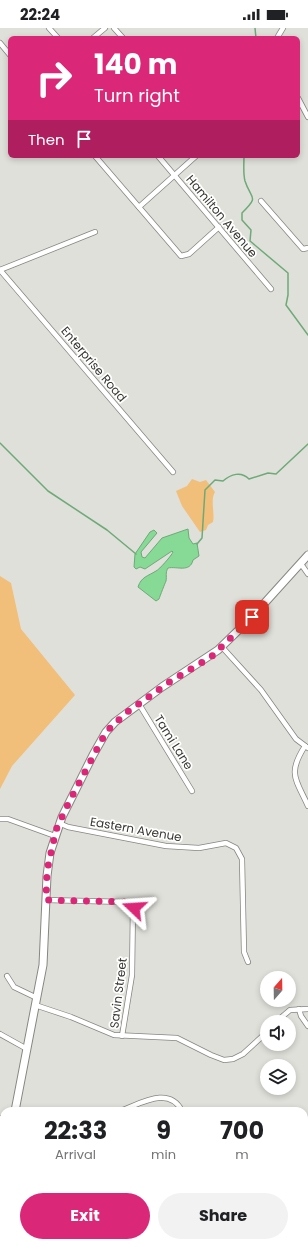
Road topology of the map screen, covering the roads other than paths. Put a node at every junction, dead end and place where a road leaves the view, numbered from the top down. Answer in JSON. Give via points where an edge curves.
{"nodes":[{"id":1,"x":49,"y":28,"type":"edge"},
{"id":2,"x":105,"y":28,"type":"edge"},
{"id":3,"x":114,"y":28,"type":"edge"},
{"id":4,"x":56,"y":36,"type":"edge"},
{"id":5,"x":96,"y":36,"type":"edge"},
{"id":6,"x":121,"y":36,"type":"edge"},
{"id":7,"x":0,"y":43,"type":"edge"},
{"id":8,"x":8,"y":53,"type":"edge"},
{"id":9,"x":300,"y":102,"type":"edge"},
{"id":10,"x":308,"y":117,"type":"edge"},
{"id":11,"x":97,"y":158,"type":"edge"},
{"id":12,"x":160,"y":158,"type":"edge"},
{"id":13,"x":194,"y":158,"type":"edge"},
{"id":14,"x":175,"y":175,"type":"junction"},
{"id":15,"x":261,"y":201,"type":"dead end"},
{"id":16,"x":139,"y":207,"type":"junction"},
{"id":17,"x":218,"y":227,"type":"junction"},
{"id":18,"x":95,"y":232,"type":"dead end"},
{"id":19,"x":306,"y":249,"type":"edge"},
{"id":20,"x":0,"y":270,"type":"edge"},
{"id":21,"x":271,"y":289,"type":"dead end"},
{"id":22,"x":172,"y":472,"type":"dead end"},
{"id":23,"x":308,"y":555,"type":"edge"},
{"id":24,"x":300,"y":564,"type":"junction"},
{"id":25,"x":308,"y":574,"type":"edge"},
{"id":26,"x":222,"y":647,"type":"junction"},
{"id":27,"x":139,"y":704,"type":"junction"},
{"id":28,"x":306,"y":747,"type":"edge"},
{"id":29,"x":192,"y":791,"type":"dead end"},
{"id":30,"x":308,"y":806,"type":"edge"},
{"id":31,"x":0,"y":819,"type":"edge"},
{"id":32,"x":59,"y":823,"type":"junction"},
{"id":33,"x":55,"y":836,"type":"junction"},
{"id":34,"x":46,"y":900,"type":"junction"},
{"id":35,"x":248,"y":962,"type":"dead end"},
{"id":36,"x":7,"y":976,"type":"dead end"},
{"id":37,"x":36,"y":1002,"type":"junction"},
{"id":38,"x":299,"y":1009,"type":"junction"},
{"id":39,"x":308,"y":1009,"type":"edge"},
{"id":40,"x":284,"y":1015,"type":"edge"},
{"id":41,"x":308,"y":1026,"type":"edge"},
{"id":42,"x":0,"y":1034,"type":"edge"},
{"id":43,"x":122,"y":1036,"type":"junction"},
{"id":44,"x":260,"y":1038,"type":"edge"},
{"id":45,"x":27,"y":1049,"type":"junction"},
{"id":46,"x":16,"y":1107,"type":"edge"},
{"id":47,"x":132,"y":1107,"type":"edge"},
{"id":48,"x":179,"y":1107,"type":"edge"}],
"edges":[{"from":1,"to":4,"type":"street"},
{"from":2,"to":5,"type":"street"},
{"from":3,"to":6,"type":"street"},
{"from":7,"to":8,"type":"street"},
{"from":9,"to":10,"type":"street"},
{"from":11,"to":16,"type":"street"},
{"from":12,"to":14,"type":"street","name":"Hamilton Avenue"},
{"from":13,"to":14,"type":"street"},
{"from":14,"to":16,"type":"street"},
{"from":14,"to":17,"type":"street","name":"Hamilton Avenue"},
{"from":15,"to":19,"type":"street"},
{"from":16,"to":17,"type":"street","via":[[181,256],[189,254]]},
{"from":17,"to":21,"type":"street","name":"Hamilton Avenue"},
{"from":18,"to":20,"type":"street"},
{"from":20,"to":22,"type":"street","name":"Enterprise Road"},
{"from":23,"to":24,"type":"main road"},
{"from":24,"to":25,"type":"street"},
{"from":24,"to":26,"type":"main road"},
{"from":26,"to":27,"type":"main road"},
{"from":26,"to":28,"type":"street","via":[[253,680],[288,729]]},
{"from":27,"to":29,"type":"street","name":"Tami Lane"},
{"from":27,"to":32,"type":"main road","via":[[106,732]]},
{"from":28,"to":30,"type":"street","via":[[297,759],[294,770]]},
{"from":31,"to":33,"type":"street","via":[[8,819]]},
{"from":32,"to":33,"type":"main road"},
{"from":32,"to":35,"type":"street","name":"Eastern Avenue","via":[[68,827],[166,846],[199,848],[223,843],[233,846],[242,859],[244,952]]},
{"from":33,"to":34,"type":"main road","via":[[47,871]]},
{"from":34,"to":37,"type":"main road","via":[[43,965]]},
{"from":34,"to":43,"type":"street","name":"Savin Street","via":[[132,904],[132,975]]},
{"from":36,"to":37,"type":"street","via":[[14,987]]},
{"from":37,"to":43,"type":"street","via":[[108,1034]]},
{"from":37,"to":45,"type":"main road"},
{"from":38,"to":39,"type":"street"},
{"from":38,"to":40,"type":"street","via":[[288,1011]]},
{"from":38,"to":41,"type":"street"},
{"from":42,"to":45,"type":"street"},
{"from":43,"to":44,"type":"street","via":[[172,1037],[227,1060],[243,1054]]},
{"from":45,"to":46,"type":"main road"},
{"from":47,"to":48,"type":"street","via":[[161,1097],[173,1100]]}]}
